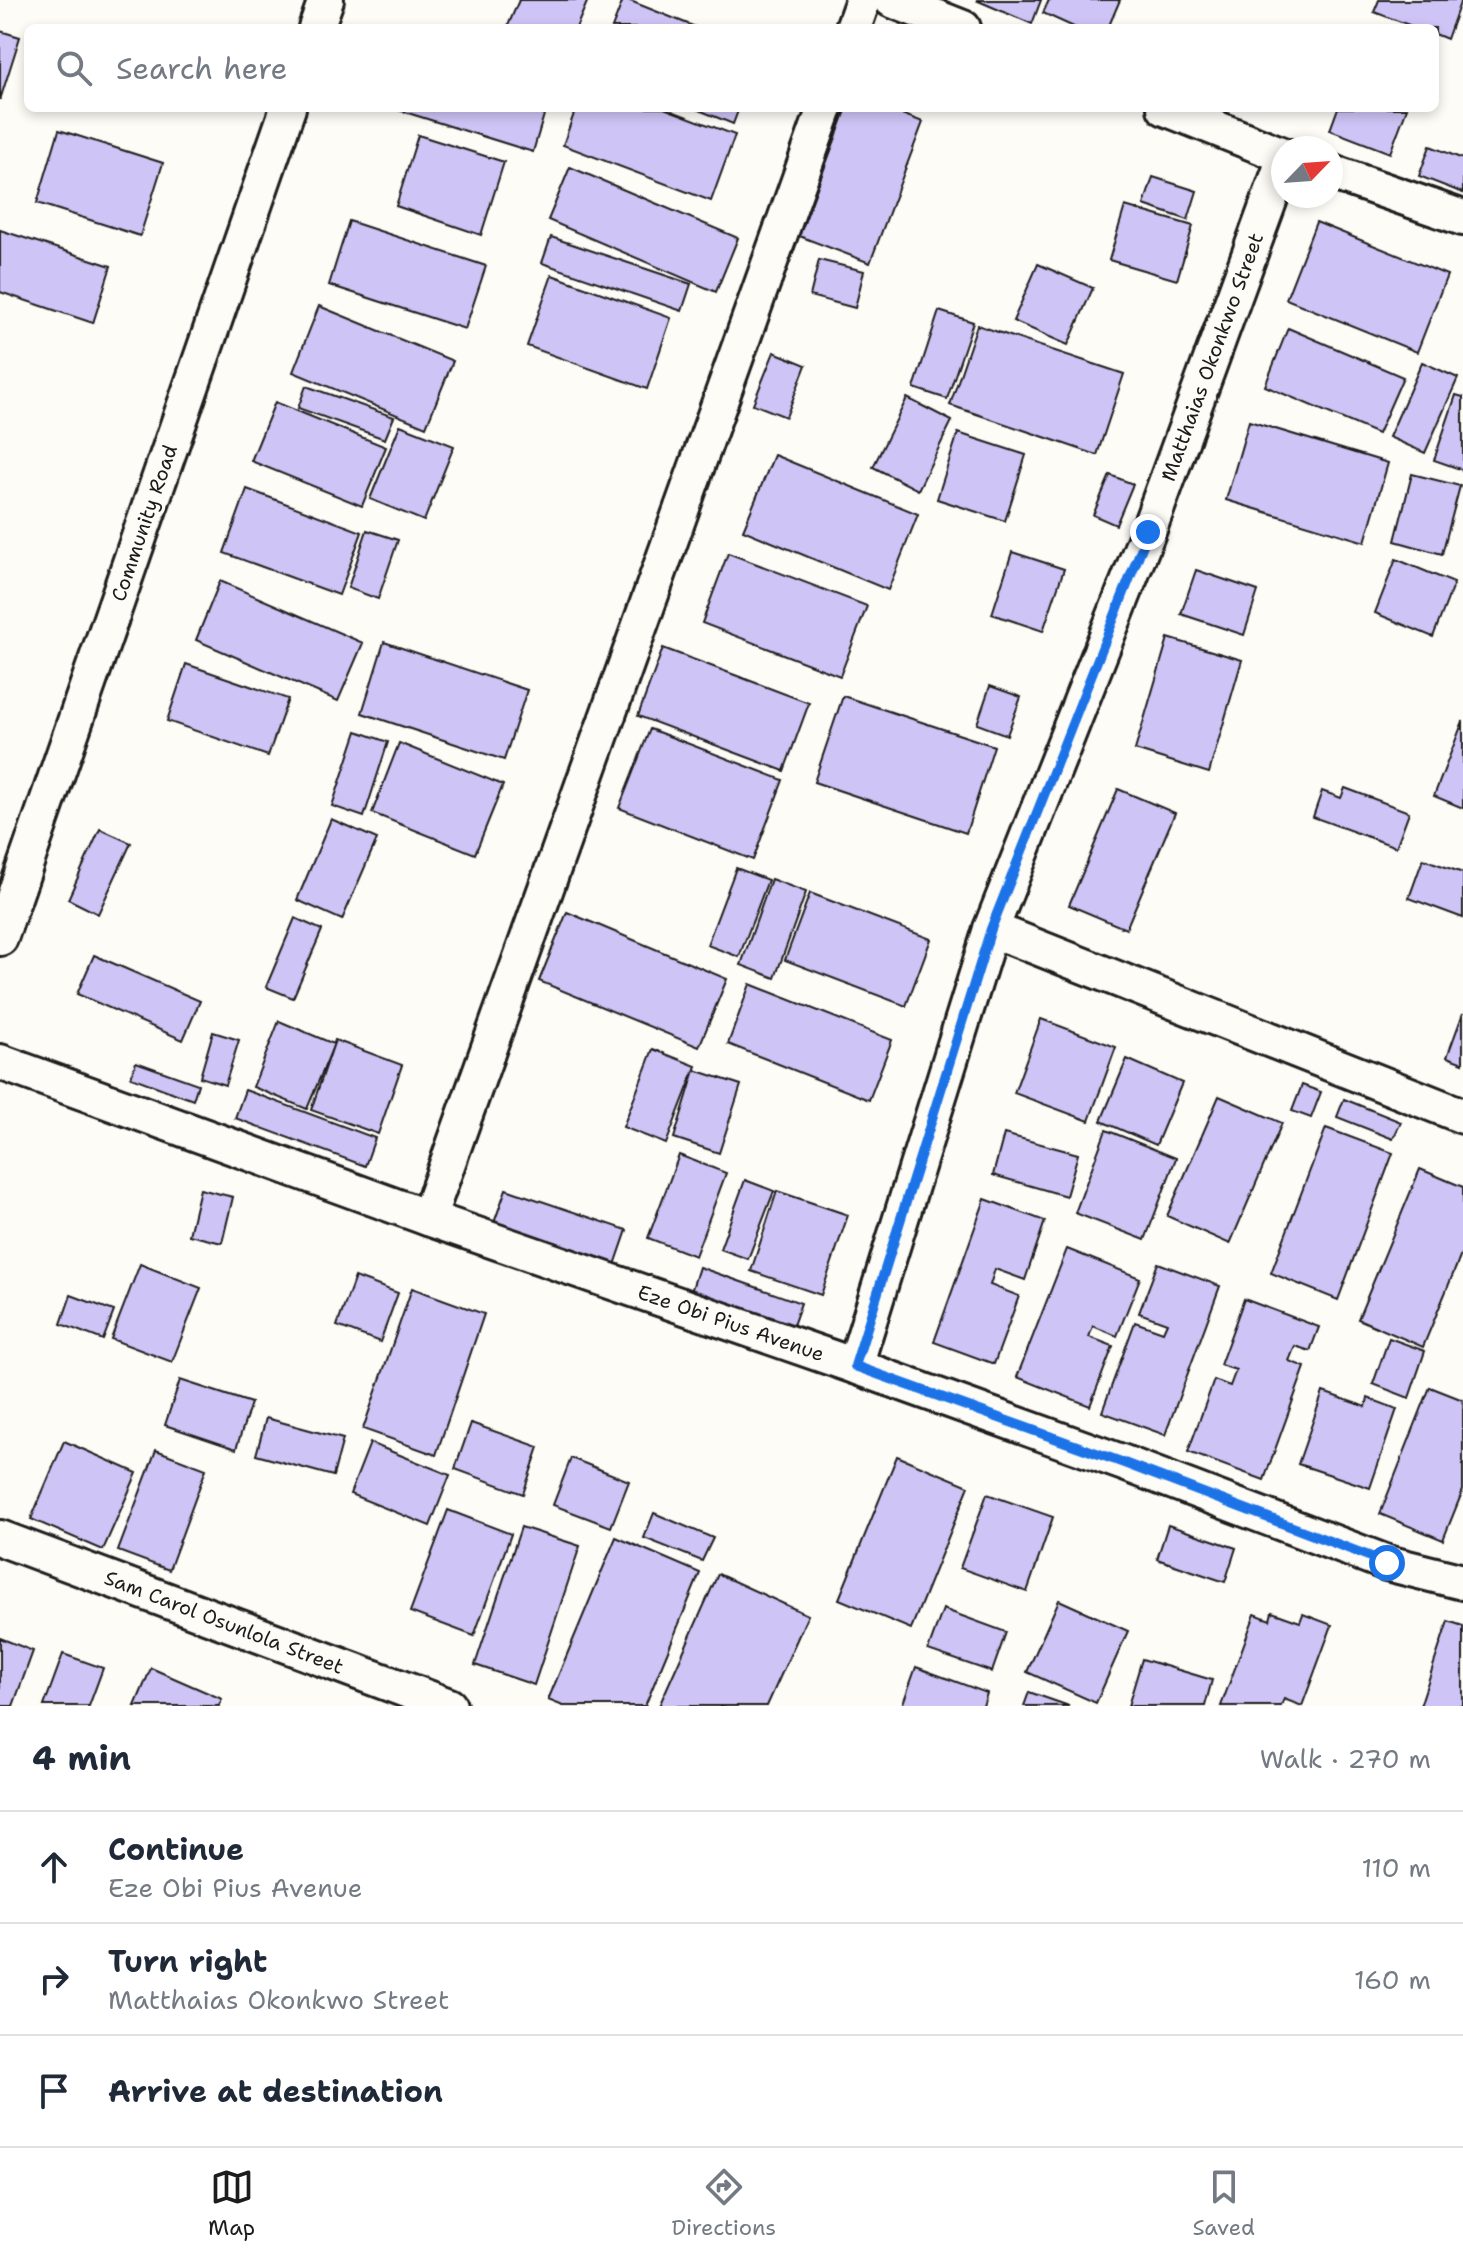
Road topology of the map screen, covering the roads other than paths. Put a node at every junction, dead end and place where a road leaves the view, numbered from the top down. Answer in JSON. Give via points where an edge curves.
{"nodes":[{"id":1,"x":326,"y":0,"type":"edge"},
{"id":2,"x":863,"y":0,"type":"edge"},
{"id":3,"x":892,"y":0,"type":"edge"},
{"id":4,"x":317,"y":24,"type":"edge"},
{"id":5,"x":854,"y":24,"type":"edge"},
{"id":6,"x":953,"y":24,"type":"edge"},
{"id":7,"x":287,"y":112,"type":"edge"},
{"id":8,"x":824,"y":112,"type":"edge"},
{"id":9,"x":1175,"y":112,"type":"edge"},
{"id":10,"x":1271,"y":150,"type":"edge"},
{"id":11,"x":1343,"y":176,"type":"edge"},
{"id":12,"x":1271,"y":196,"type":"edge"},
{"id":13,"x":1463,"y":218,"type":"edge"},
{"id":14,"x":991,"y":929,"type":"junction"},
{"id":15,"x":0,"y":938,"type":"edge"},
{"id":16,"x":0,"y":1062,"type":"edge"},
{"id":17,"x":1463,"y":1116,"type":"edge"},
{"id":18,"x":428,"y":1218,"type":"junction"},
{"id":19,"x":855,"y":1366,"type":"junction"},
{"id":20,"x":0,"y":1538,"type":"edge"},
{"id":21,"x":1463,"y":1582,"type":"edge"},
{"id":22,"x":449,"y":1706,"type":"edge"}],
"edges":[{"from":1,"to":4,"type":"street"},
{"from":2,"to":5,"type":"street"},
{"from":3,"to":6,"type":"street"},
{"from":7,"to":15,"type":"street","name":"Community Road"},
{"from":8,"to":18,"type":"street"},
{"from":9,"to":10,"type":"street"},
{"from":11,"to":13,"type":"street"},
{"from":12,"to":14,"type":"street","name":"Matthaias Okonkwo Street","via":[[1148,532]]},
{"from":14,"to":17,"type":"street"},
{"from":14,"to":19,"type":"street","name":"Matthaias Okonkwo Street"},
{"from":16,"to":18,"type":"street","name":"Eze Obi Pius Avenue"},
{"from":18,"to":19,"type":"street","name":"Eze Obi Pius Avenue"},
{"from":19,"to":21,"type":"street","name":"Eze Obi Pius Avenue","via":[[1387,1563]]},
{"from":20,"to":22,"type":"street","name":"Sam Carol Osunlola Street"}]}
